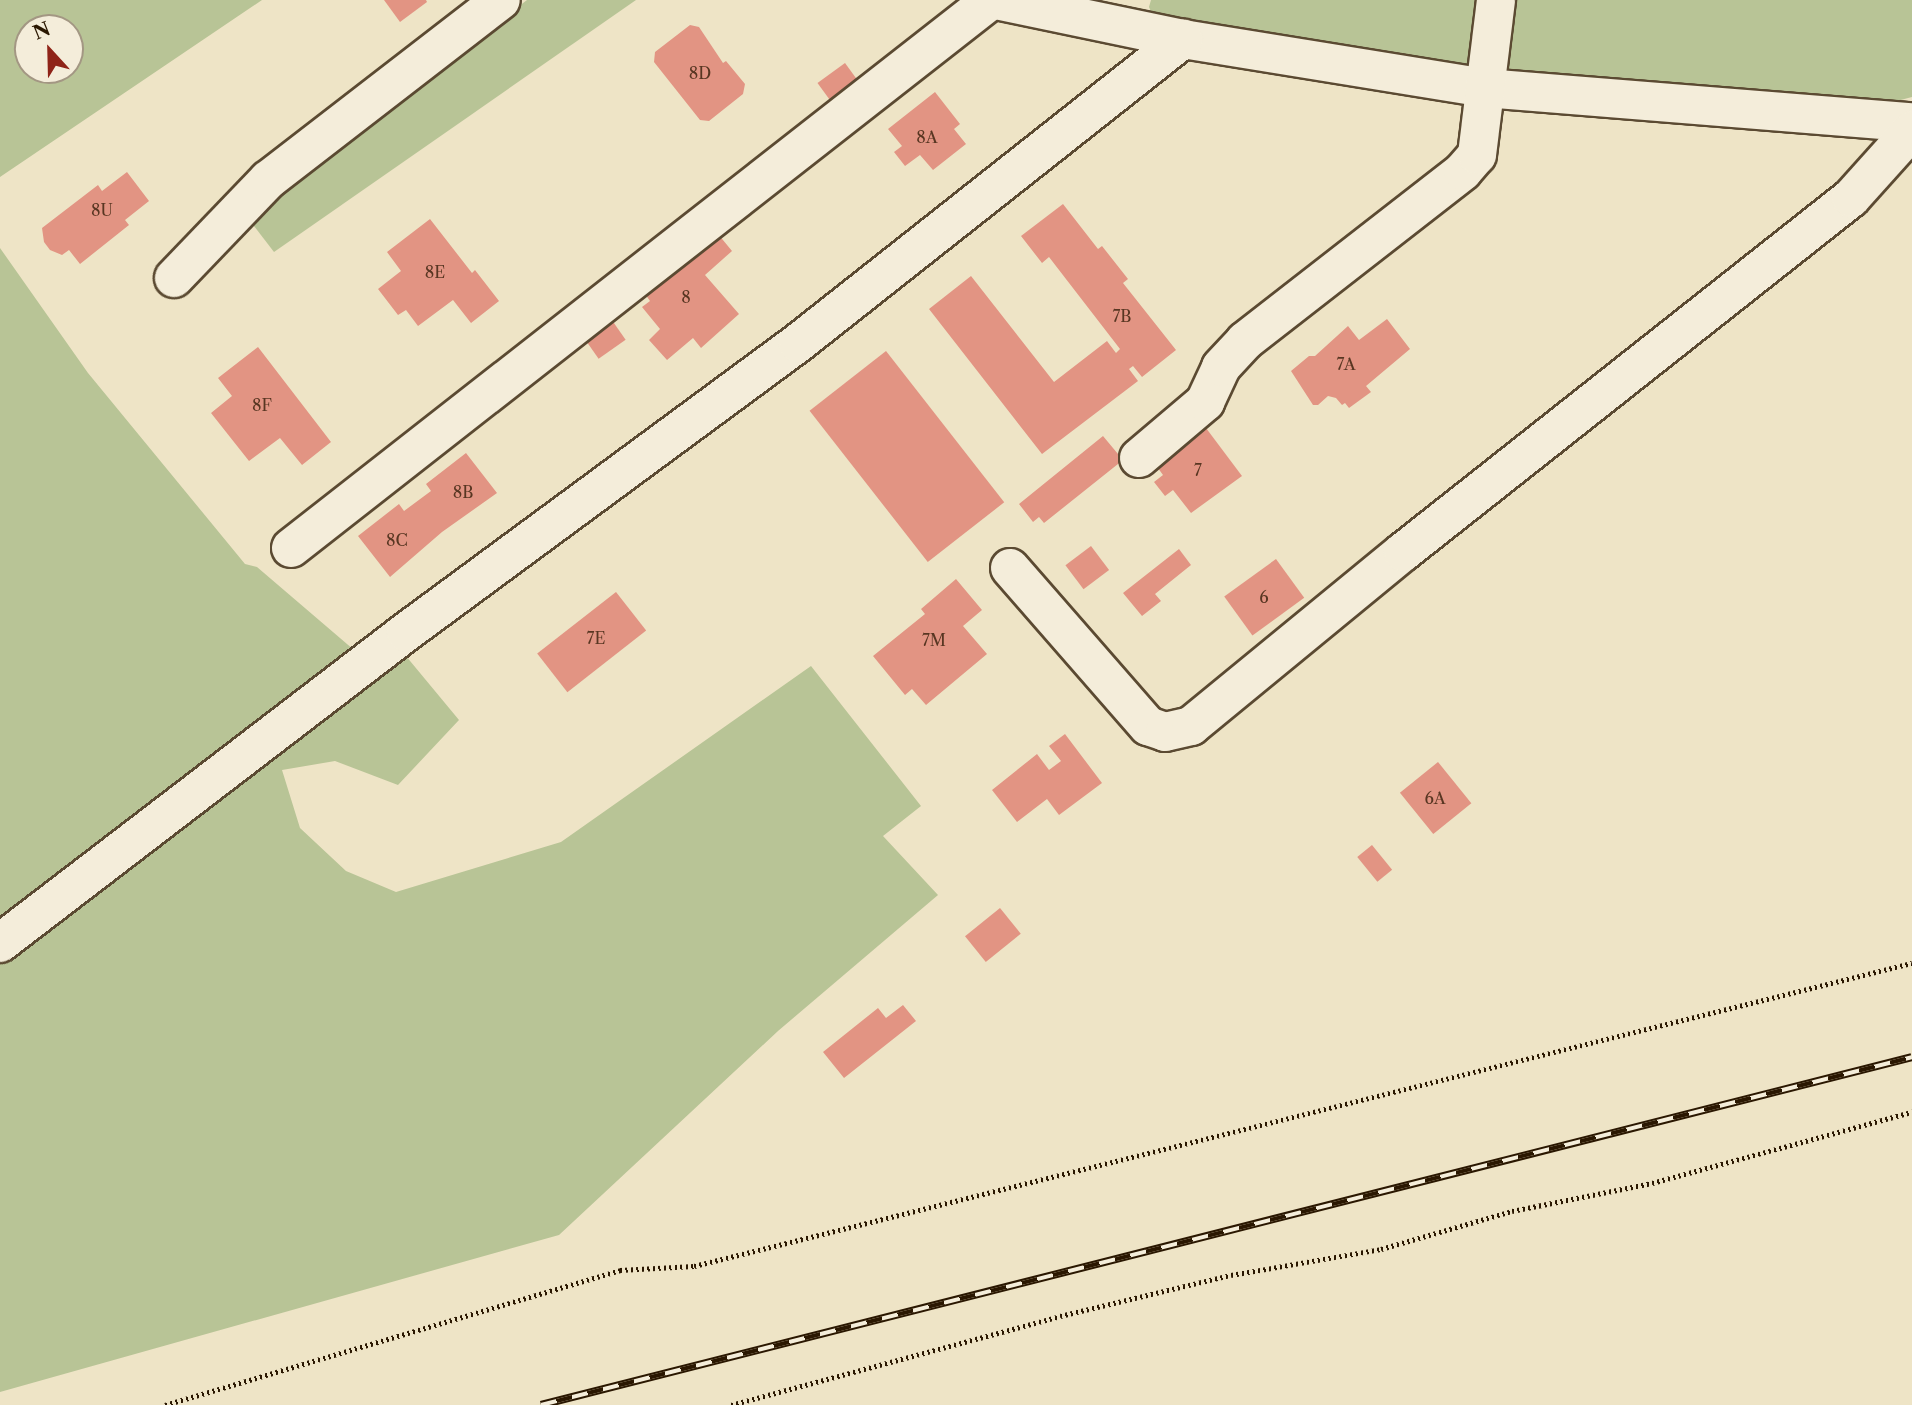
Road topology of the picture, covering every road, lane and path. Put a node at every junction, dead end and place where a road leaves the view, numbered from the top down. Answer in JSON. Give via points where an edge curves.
{"nodes":[{"id":1,"x":501,"y":0,"type":"edge"},
{"id":2,"x":994,"y":0,"type":"edge"},
{"id":3,"x":1496,"y":0,"type":"edge"},
{"id":4,"x":1130,"y":14,"type":"edge"},
{"id":5,"x":1183,"y":38,"type":"junction"},
{"id":6,"x":1485,"y":88,"type":"junction"},
{"id":7,"x":1912,"y":122,"type":"edge"},
{"id":8,"x":1912,"y":130,"type":"edge"},
{"id":9,"x":174,"y":278,"type":"dead end"},
{"id":10,"x":1139,"y":458,"type":"dead end"},
{"id":11,"x":291,"y":548,"type":"dead end"},
{"id":12,"x":1010,"y":568,"type":"dead end"},
{"id":13,"x":0,"y":943,"type":"edge"},
{"id":14,"x":1912,"y":963,"type":"edge"},
{"id":15,"x":1912,"y":1112,"type":"edge"},
{"id":16,"x":165,"y":1405,"type":"edge"},
{"id":17,"x":732,"y":1405,"type":"edge"}],
"edges":[{"from":1,"to":9,"type":"street","via":[[268,180]]},
{"from":2,"to":4,"type":"street"},
{"from":2,"to":11,"type":"street"},
{"from":3,"to":6,"type":"street"},
{"from":4,"to":5,"type":"street"},
{"from":5,"to":6,"type":"street"},
{"from":5,"to":13,"type":"street","via":[[798,344],[407,632]]},
{"from":6,"to":7,"type":"street"},
{"from":6,"to":10,"type":"street","via":[[1477,155],[1463,171],[1245,341],[1222,367],[1205,402]]},
{"from":8,"to":12,"type":"street","via":[[1851,198],[1191,726],[1165,732],[1148,726]]},
{"from":14,"to":16,"type":"path","via":[[707,1263],[620,1270]]},
{"from":15,"to":17,"type":"path","via":[[1652,1183],[1512,1211],[1381,1249],[1231,1275],[1060,1316]]}]}
